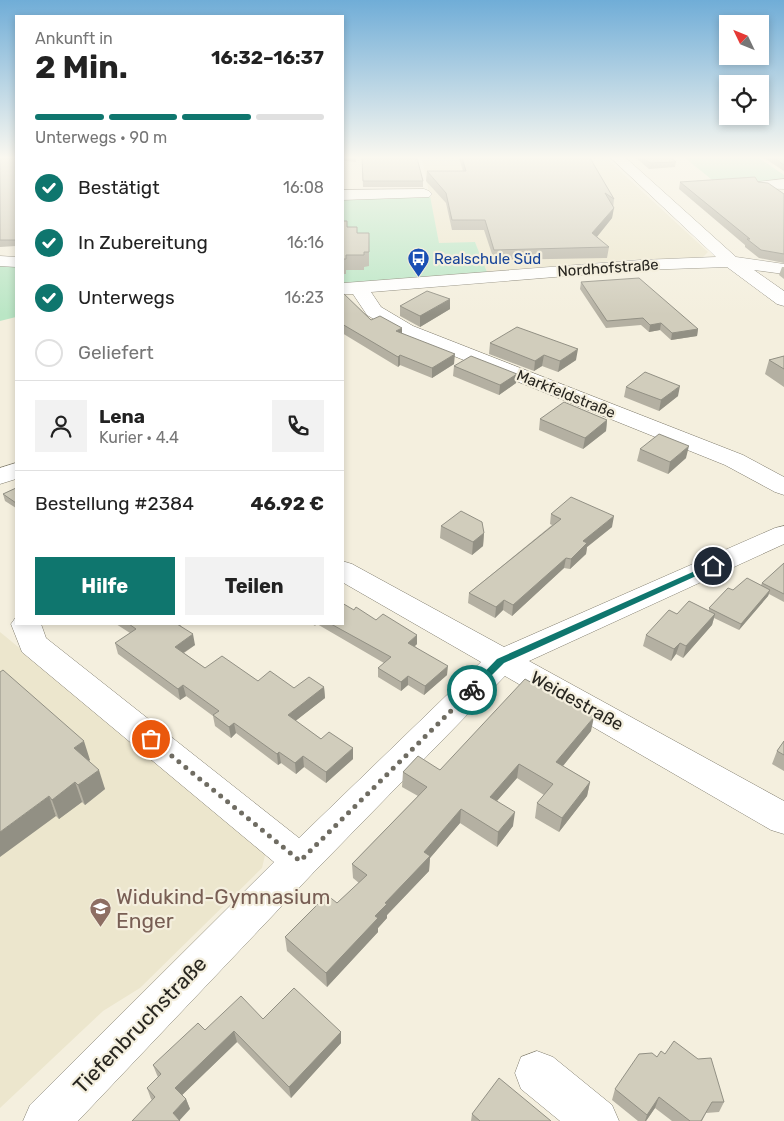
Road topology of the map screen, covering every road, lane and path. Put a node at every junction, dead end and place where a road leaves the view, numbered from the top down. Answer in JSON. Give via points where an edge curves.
{"nodes":[{"id":1,"x":675,"y":210,"type":"edge"},
{"id":2,"x":0,"y":261,"type":"edge"},
{"id":3,"x":15,"y":262,"type":"edge"},
{"id":4,"x":731,"y":262,"type":"junction"},
{"id":5,"x":784,"y":269,"type":"edge"},
{"id":6,"x":784,"y":276,"type":"edge"},
{"id":7,"x":756,"y":281,"type":"junction"},
{"id":8,"x":351,"y":289,"type":"edge"},
{"id":9,"x":784,"y":300,"type":"edge"},
{"id":10,"x":15,"y":470,"type":"edge"},
{"id":11,"x":0,"y":477,"type":"edge"},
{"id":12,"x":784,"y":487,"type":"edge"},
{"id":13,"x":784,"y":534,"type":"edge"},
{"id":14,"x":344,"y":571,"type":"edge"},
{"id":15,"x":26,"y":625,"type":"edge"},
{"id":16,"x":500,"y":661,"type":"junction"},
{"id":17,"x":784,"y":819,"type":"edge"},
{"id":18,"x":300,"y":861,"type":"junction"},
{"id":19,"x":536,"y":1073,"type":"dead end"},
{"id":20,"x":46,"y":1121,"type":"edge"},
{"id":21,"x":596,"y":1121,"type":"edge"}],
"edges":[{"from":1,"to":4,"type":"street"},
{"from":2,"to":3,"type":"street"},
{"from":4,"to":5,"type":"street","name":"Nordhofstraße"},
{"from":4,"to":7,"type":"street"},
{"from":4,"to":8,"type":"street","name":"Nordhofstraße","via":[[641,265]]},
{"from":6,"to":7,"type":"street"},
{"from":7,"to":9,"type":"street"},
{"from":8,"to":12,"type":"street","name":"Markfeldstraße","via":[[374,311],[406,330],[734,460]]},
{"from":10,"to":11,"type":"street"},
{"from":13,"to":16,"type":"street","name":"Tiefenbruchstraße"},
{"from":14,"to":16,"type":"street","name":"Weidestraße"},
{"from":15,"to":18,"type":"street","via":[[33,644]]},
{"from":16,"to":17,"type":"street","name":"Weidestraße","via":[[551,686]]},
{"from":16,"to":18,"type":"street","name":"Tiefenbruchstraße"},
{"from":18,"to":20,"type":"street","name":"Tiefenbruchstraße"},
{"from":19,"to":21,"type":"street"}]}
